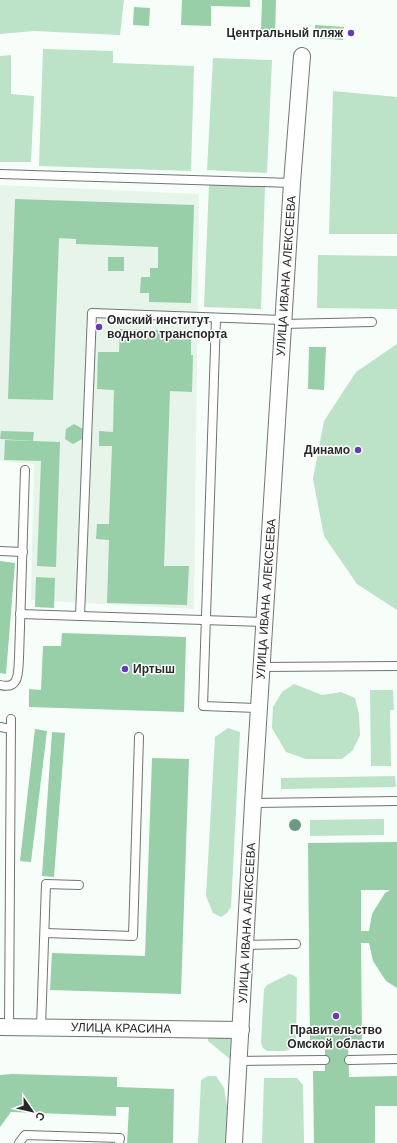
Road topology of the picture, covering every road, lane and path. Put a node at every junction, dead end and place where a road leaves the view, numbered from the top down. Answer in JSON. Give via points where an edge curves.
{"nodes":[{"id":1,"x":302,"y":56,"type":"dead end"},
{"id":2,"x":0,"y":174,"type":"edge"},
{"id":3,"x":292,"y":183,"type":"junction"},
{"id":4,"x":216,"y":318,"type":"junction"},
{"id":5,"x":284,"y":322,"type":"junction"},
{"id":6,"x":372,"y":322,"type":"dead end"},
{"id":7,"x":25,"y":470,"type":"dead end"},
{"id":8,"x":0,"y":551,"type":"edge"},
{"id":9,"x":23,"y":552,"type":"junction"},
{"id":10,"x":20,"y":614,"type":"junction"},
{"id":11,"x":80,"y":616,"type":"junction"},
{"id":12,"x":206,"y":621,"type":"junction"},
{"id":13,"x":264,"y":622,"type":"junction"},
{"id":14,"x":397,"y":666,"type":"edge"},
{"id":15,"x":261,"y":667,"type":"junction"},
{"id":16,"x":0,"y":685,"type":"edge"},
{"id":17,"x":259,"y":708,"type":"junction"},
{"id":18,"x":11,"y":719,"type":"dead end"},
{"id":19,"x":0,"y":727,"type":"edge"},
{"id":20,"x":11,"y":729,"type":"junction"},
{"id":21,"x":139,"y":737,"type":"dead end"},
{"id":22,"x":397,"y":801,"type":"edge"},
{"id":23,"x":253,"y":803,"type":"junction"},
{"id":24,"x":79,"y":885,"type":"dead end"},
{"id":25,"x":45,"y":933,"type":"junction"},
{"id":26,"x":296,"y":944,"type":"dead end"},
{"id":27,"x":246,"y":945,"type":"junction"},
{"id":28,"x":5,"y":1027,"type":"edge"},
{"id":29,"x":41,"y":1027,"type":"junction"},
{"id":30,"x":241,"y":1030,"type":"junction"},
{"id":31,"x":397,"y":1059,"type":"edge"},
{"id":32,"x":325,"y":1060,"type":"dead end"},
{"id":33,"x":349,"y":1060,"type":"dead end"},
{"id":34,"x":239,"y":1061,"type":"junction"},
{"id":35,"x":18,"y":1143,"type":"edge"},
{"id":36,"x":120,"y":1143,"type":"edge"},
{"id":37,"x":234,"y":1143,"type":"edge"}],
"edges":[{"from":1,"to":3,"type":"street","name":"УЛИЦА ИВАНА АЛЕКСЕЕВА"},
{"from":2,"to":3,"type":"lane"},
{"from":3,"to":5,"type":"street","name":"УЛИЦА ИВАНА АЛЕКСЕЕВА"},
{"from":4,"to":5,"type":"lane"},
{"from":4,"to":11,"type":"lane","via":[[92,313]]},
{"from":4,"to":12,"type":"lane"},
{"from":5,"to":6,"type":"lane"},
{"from":5,"to":13,"type":"street","name":"УЛИЦА ИВАНА АЛЕКСЕЕВА"},
{"from":7,"to":9,"type":"lane"},
{"from":8,"to":9,"type":"lane"},
{"from":9,"to":10,"type":"lane"},
{"from":10,"to":11,"type":"lane"},
{"from":10,"to":16,"type":"lane","via":[[17,680],[12,685]]},
{"from":11,"to":12,"type":"lane"},
{"from":12,"to":13,"type":"lane"},
{"from":12,"to":17,"type":"lane","via":[[203,706]]},
{"from":13,"to":15,"type":"street","name":"УЛИЦА ИВАНА АЛЕКСЕЕВА"},
{"from":14,"to":15,"type":"lane"},
{"from":15,"to":17,"type":"street","name":"УЛИЦА ИВАНА АЛЕКСЕЕВА"},
{"from":17,"to":23,"type":"street","name":"УЛИЦА ИВАНА АЛЕКСЕЕВА"},
{"from":18,"to":20,"type":"lane"},
{"from":19,"to":20,"type":"lane"},
{"from":20,"to":28,"type":"lane"},
{"from":21,"to":25,"type":"lane","via":[[133,936]]},
{"from":22,"to":23,"type":"lane"},
{"from":23,"to":27,"type":"street","name":"УЛИЦА ИВАНА АЛЕКСЕЕВА"},
{"from":24,"to":25,"type":"lane","via":[[46,884]]},
{"from":25,"to":29,"type":"lane"},
{"from":26,"to":27,"type":"lane"},
{"from":27,"to":30,"type":"street","name":"УЛИЦА ИВАНА АЛЕКСЕЕВА"},
{"from":28,"to":29,"type":"street","name":"УЛИЦА КРАСИНА"},
{"from":29,"to":30,"type":"street","name":"УЛИЦА КРАСИНА"},
{"from":30,"to":34,"type":"street","name":"УЛИЦА ИВАНА АЛЕКСЕЕВА"},
{"from":31,"to":33,"type":"lane"},
{"from":32,"to":34,"type":"lane"},
{"from":34,"to":37,"type":"street","name":"УЛИЦА ИВАНА АЛЕКСЕЕВА"},
{"from":35,"to":36,"type":"lane","via":[[25,1135],[120,1138]]}]}
